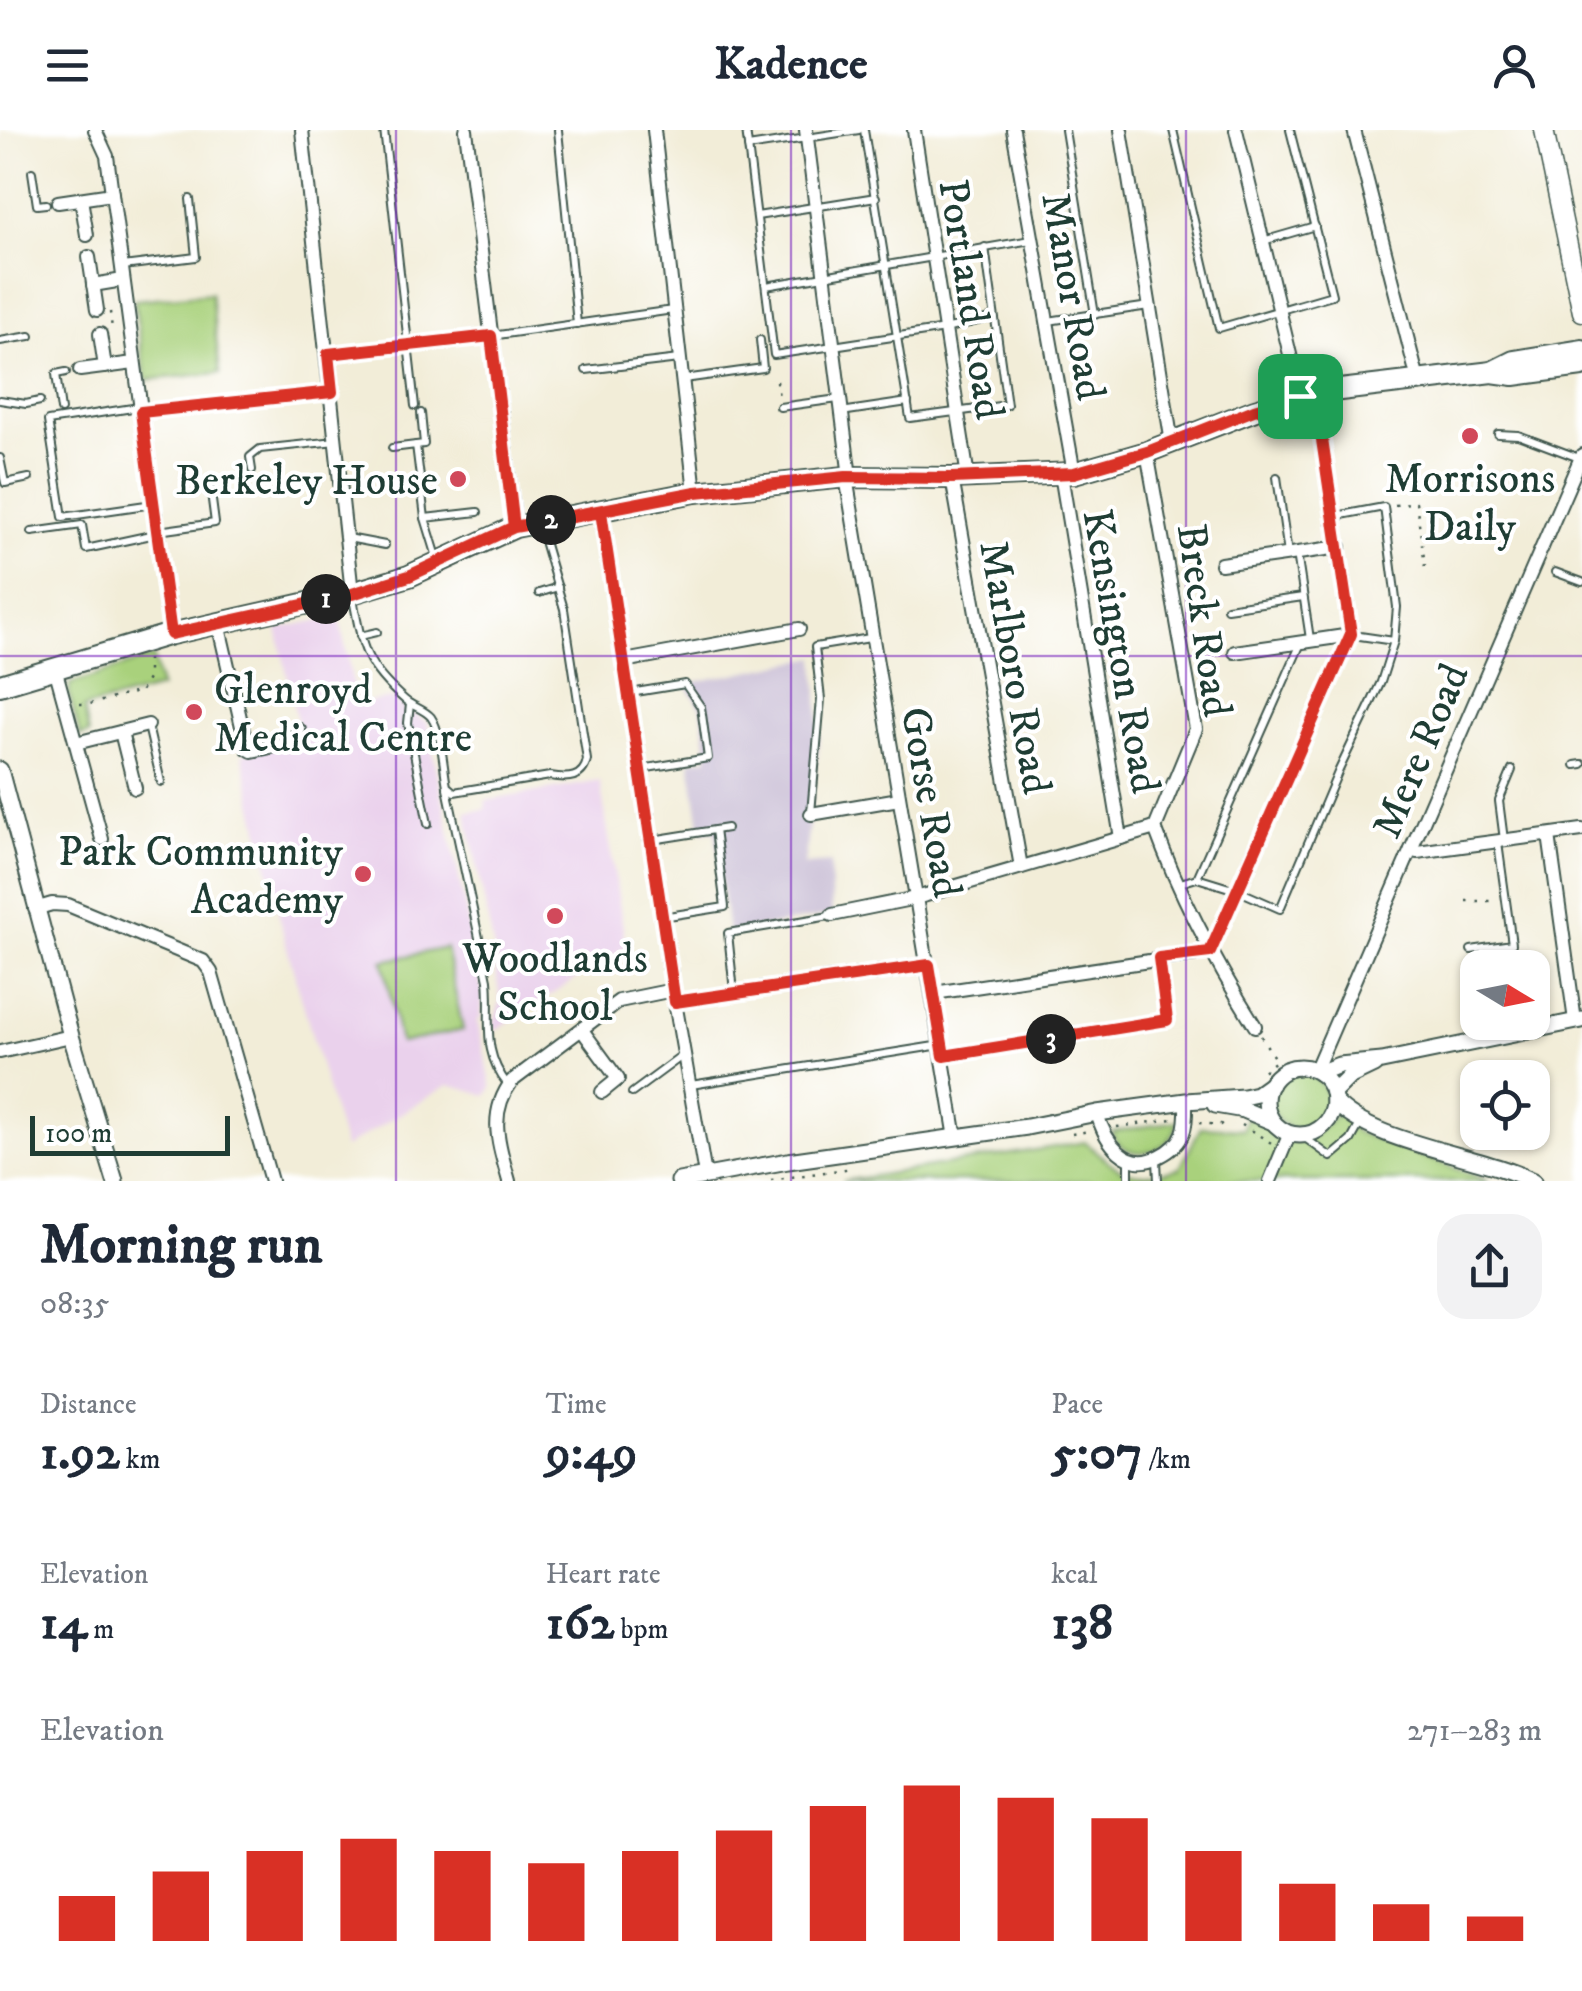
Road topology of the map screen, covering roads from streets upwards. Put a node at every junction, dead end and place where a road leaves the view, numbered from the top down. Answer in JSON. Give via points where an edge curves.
{"nodes":[{"id":1,"x":95,"y":130,"type":"edge"},
{"id":2,"x":302,"y":130,"type":"edge"},
{"id":3,"x":466,"y":130,"type":"edge"},
{"id":4,"x":654,"y":130,"type":"edge"},
{"id":5,"x":914,"y":130,"type":"edge"},
{"id":6,"x":1013,"y":130,"type":"edge"},
{"id":7,"x":1121,"y":130,"type":"edge"},
{"id":8,"x":1236,"y":130,"type":"edge"},
{"id":9,"x":1354,"y":130,"type":"edge"},
{"id":10,"x":1544,"y":130,"type":"edge"},
{"id":11,"x":806,"y":135,"type":"edge"},
{"id":12,"x":112,"y":194,"type":"junction"},
{"id":13,"x":81,"y":198,"type":"junction"},
{"id":14,"x":52,"y":203,"type":"road end"},
{"id":15,"x":86,"y":235,"type":"dead end"},
{"id":16,"x":89,"y":257,"type":"dead end"},
{"id":17,"x":122,"y":273,"type":"junction"},
{"id":18,"x":100,"y":284,"type":"junction"},
{"id":19,"x":97,"y":310,"type":"dead end"},
{"id":20,"x":1582,"y":312,"type":"edge"},
{"id":21,"x":106,"y":333,"type":"road end"},
{"id":22,"x":1582,"y":350,"type":"edge"},
{"id":23,"x":134,"y":363,"type":"junction"},
{"id":24,"x":1582,"y":366,"type":"edge"},
{"id":25,"x":105,"y":367,"type":"junction"},
{"id":26,"x":73,"y":371,"type":"road end"},
{"id":27,"x":1492,"y":372,"type":"junction"},
{"id":28,"x":1418,"y":380,"type":"junction"},
{"id":29,"x":1308,"y":394,"type":"junction"},
{"id":30,"x":1172,"y":443,"type":"junction"},
{"id":31,"x":1147,"y":452,"type":"junction"},
{"id":32,"x":1581,"y":457,"type":"edge"},
{"id":33,"x":1067,"y":474,"type":"junction"},
{"id":34,"x":848,"y":477,"type":"junction"},
{"id":35,"x":960,"y":478,"type":"junction"},
{"id":36,"x":696,"y":492,"type":"junction"},
{"id":37,"x":601,"y":512,"type":"junction"},
{"id":38,"x":514,"y":527,"type":"junction"},
{"id":39,"x":1340,"y":546,"type":"junction"},
{"id":40,"x":1221,"y":564,"type":"dead end"},
{"id":41,"x":352,"y":594,"type":"junction"},
{"id":42,"x":218,"y":623,"type":"junction"},
{"id":43,"x":799,"y":630,"type":"dead end"},
{"id":44,"x":171,"y":634,"type":"junction"},
{"id":45,"x":1351,"y":634,"type":"junction"},
{"id":46,"x":1235,"y":652,"type":"dead end"},
{"id":47,"x":624,"y":660,"type":"junction"},
{"id":48,"x":55,"y":668,"type":"junction"},
{"id":49,"x":0,"y":685,"type":"edge"},
{"id":50,"x":148,"y":725,"type":"road end"},
{"id":51,"x":300,"y":730,"type":"dead end"},
{"id":52,"x":121,"y":732,"type":"junction"},
{"id":53,"x":76,"y":743,"type":"junction"},
{"id":54,"x":0,"y":770,"type":"edge"},
{"id":55,"x":135,"y":788,"type":"dead end"},
{"id":56,"x":898,"y":799,"type":"junction"},
{"id":57,"x":810,"y":814,"type":"road end"},
{"id":58,"x":1154,"y":828,"type":"junction"},
{"id":59,"x":1582,"y":830,"type":"edge"},
{"id":60,"x":1549,"y":836,"type":"junction"},
{"id":61,"x":102,"y":838,"type":"dead end"},
{"id":62,"x":1121,"y":838,"type":"junction"},
{"id":63,"x":1411,"y":850,"type":"junction"},
{"id":64,"x":1021,"y":867,"type":"junction"},
{"id":65,"x":916,"y":898,"type":"junction"},
{"id":66,"x":35,"y":909,"type":"junction"},
{"id":67,"x":832,"y":916,"type":"road end"},
{"id":68,"x":1210,"y":952,"type":"junction"},
{"id":69,"x":929,"y":965,"type":"junction"},
{"id":70,"x":934,"y":993,"type":"junction"},
{"id":71,"x":674,"y":996,"type":"junction"},
{"id":72,"x":1579,"y":1021,"type":"edge"},
{"id":73,"x":1255,"y":1026,"type":"road end"},
{"id":74,"x":582,"y":1030,"type":"junction"},
{"id":75,"x":71,"y":1036,"type":"junction"},
{"id":76,"x":0,"y":1052,"type":"edge"},
{"id":77,"x":1382,"y":1062,"type":"junction"},
{"id":78,"x":1317,"y":1072,"type":"junction"},
{"id":79,"x":1272,"y":1084,"type":"junction"},
{"id":80,"x":602,"y":1092,"type":"dead end"},
{"id":81,"x":1334,"y":1097,"type":"junction"},
{"id":82,"x":1186,"y":1101,"type":"junction"},
{"id":83,"x":1097,"y":1114,"type":"junction"},
{"id":84,"x":1273,"y":1122,"type":"junction"},
{"id":85,"x":1324,"y":1125,"type":"junction"},
{"id":86,"x":1360,"y":1125,"type":"junction"},
{"id":87,"x":1295,"y":1134,"type":"junction"},
{"id":88,"x":956,"y":1138,"type":"junction"},
{"id":89,"x":705,"y":1178,"type":"edge"},
{"id":90,"x":114,"y":1181,"type":"edge"},
{"id":91,"x":271,"y":1181,"type":"edge"},
{"id":92,"x":509,"y":1181,"type":"edge"},
{"id":93,"x":679,"y":1181,"type":"edge"},
{"id":94,"x":1270,"y":1181,"type":"edge"},
{"id":95,"x":1533,"y":1181,"type":"edge"}],
"edges":[{"from":1,"to":12,"type":"street"},
{"from":2,"to":41,"type":"street"},
{"from":3,"to":38,"type":"street"},
{"from":4,"to":36,"type":"street"},
{"from":5,"to":35,"type":"street","name":"Portland Road","via":[[958,411]]},
{"from":6,"to":33,"type":"street","name":"Manor Road"},
{"from":7,"to":30,"type":"street"},
{"from":8,"to":29,"type":"street","via":[[1279,308]]},
{"from":9,"to":28,"type":"street"},
{"from":10,"to":20,"type":"main road"},
{"from":11,"to":34,"type":"street","name":"Gorse Road"},
{"from":12,"to":13,"type":"street"},
{"from":12,"to":17,"type":"street"},
{"from":13,"to":14,"type":"street"},
{"from":13,"to":15,"type":"street"},
{"from":16,"to":18,"type":"street"},
{"from":17,"to":18,"type":"street"},
{"from":17,"to":23,"type":"street"},
{"from":18,"to":19,"type":"street"},
{"from":21,"to":25,"type":"street"},
{"from":22,"to":27,"type":"main road","via":[[1514,361]]},
{"from":23,"to":25,"type":"street"},
{"from":23,"to":44,"type":"street"},
{"from":24,"to":27,"type":"main road","via":[[1514,376]]},
{"from":25,"to":26,"type":"street"},
{"from":27,"to":28,"type":"main road"},
{"from":28,"to":29,"type":"main road"},
{"from":29,"to":30,"type":"main road"},
{"from":29,"to":39,"type":"street"},
{"from":30,"to":31,"type":"main road"},
{"from":31,"to":33,"type":"main road"},
{"from":31,"to":58,"type":"street","name":"Breck Road","via":[[1196,730]]},
{"from":32,"to":63,"type":"street","name":"Mere Road"},
{"from":33,"to":35,"type":"main road"},
{"from":33,"to":62,"type":"street","name":"Kensington Road"},
{"from":34,"to":35,"type":"main road"},
{"from":34,"to":36,"type":"main road"},
{"from":34,"to":56,"type":"street","name":"Gorse Road"},
{"from":35,"to":64,"type":"street","name":"Marlboro Road"},
{"from":36,"to":37,"type":"main road"},
{"from":37,"to":38,"type":"main road"},
{"from":37,"to":47,"type":"street"},
{"from":38,"to":41,"type":"main road","via":[[409,576]]},
{"from":39,"to":40,"type":"street"},
{"from":39,"to":45,"type":"street"},
{"from":41,"to":42,"type":"main road","via":[[326,609]]},
{"from":42,"to":44,"type":"main road"},
{"from":42,"to":51,"type":"street","via":[[248,754],[290,742]]},
{"from":43,"to":47,"type":"street"},
{"from":44,"to":48,"type":"main road"},
{"from":45,"to":46,"type":"street"},
{"from":45,"to":68,"type":"street"},
{"from":47,"to":71,"type":"street"},
{"from":48,"to":49,"type":"main road"},
{"from":48,"to":53,"type":"street"},
{"from":50,"to":52,"type":"street"},
{"from":52,"to":53,"type":"street"},
{"from":52,"to":55,"type":"street"},
{"from":53,"to":61,"type":"street"},
{"from":54,"to":66,"type":"street"},
{"from":56,"to":57,"type":"street"},
{"from":56,"to":65,"type":"street","name":"Gorse Road"},
{"from":58,"to":62,"type":"street"},
{"from":58,"to":68,"type":"street"},
{"from":59,"to":60,"type":"street"},
{"from":60,"to":63,"type":"street"},
{"from":60,"to":72,"type":"street"},
{"from":62,"to":64,"type":"street"},
{"from":63,"to":78,"type":"street","name":"Mere Road"},
{"from":64,"to":65,"type":"street"},
{"from":65,"to":67,"type":"street"},
{"from":65,"to":69,"type":"street","name":"Gorse Road"},
{"from":66,"to":75,"type":"street"},
{"from":66,"to":91,"type":"street","via":[[68,905],[203,961]]},
{"from":68,"to":70,"type":"street"},
{"from":68,"to":73,"type":"street"},
{"from":69,"to":70,"type":"street","name":"Gorse Road"},
{"from":69,"to":71,"type":"street","via":[[734,994]]},
{"from":70,"to":88,"type":"street","name":"Gorse Road"},
{"from":71,"to":74,"type":"street","via":[[620,1001]]},
{"from":71,"to":89,"type":"street"},
{"from":72,"to":77,"type":"street"},
{"from":74,"to":80,"type":"street","via":[[618,1079]]},
{"from":74,"to":92,"type":"street","via":[[508,1086],[496,1114]]},
{"from":75,"to":76,"type":"street"},
{"from":75,"to":90,"type":"street"},
{"from":77,"to":78,"type":"street"},
{"from":77,"to":81,"type":"street","via":[[1349,1077]]},
{"from":78,"to":79,"type":"street","via":[[1287,1070]]},
{"from":78,"to":81,"type":"street"},
{"from":79,"to":82,"type":"street","via":[[1250,1096]]},
{"from":79,"to":84,"type":"street","via":[[1266,1103]]},
{"from":81,"to":85,"type":"street"},
{"from":81,"to":86,"type":"street"},
{"from":82,"to":83,"type":"street"},
{"from":82,"to":83,"type":"street","via":[[1176,1144],[1148,1162],[1129,1159],[1106,1140]]},
{"from":82,"to":84,"type":"street"},
{"from":83,"to":88,"type":"street"},
{"from":84,"to":87,"type":"street"},
{"from":85,"to":86,"type":"street"},
{"from":85,"to":87,"type":"street"},
{"from":86,"to":95,"type":"street"},
{"from":87,"to":94,"type":"street"},
{"from":88,"to":89,"type":"street"},
{"from":89,"to":93,"type":"street"}]}
